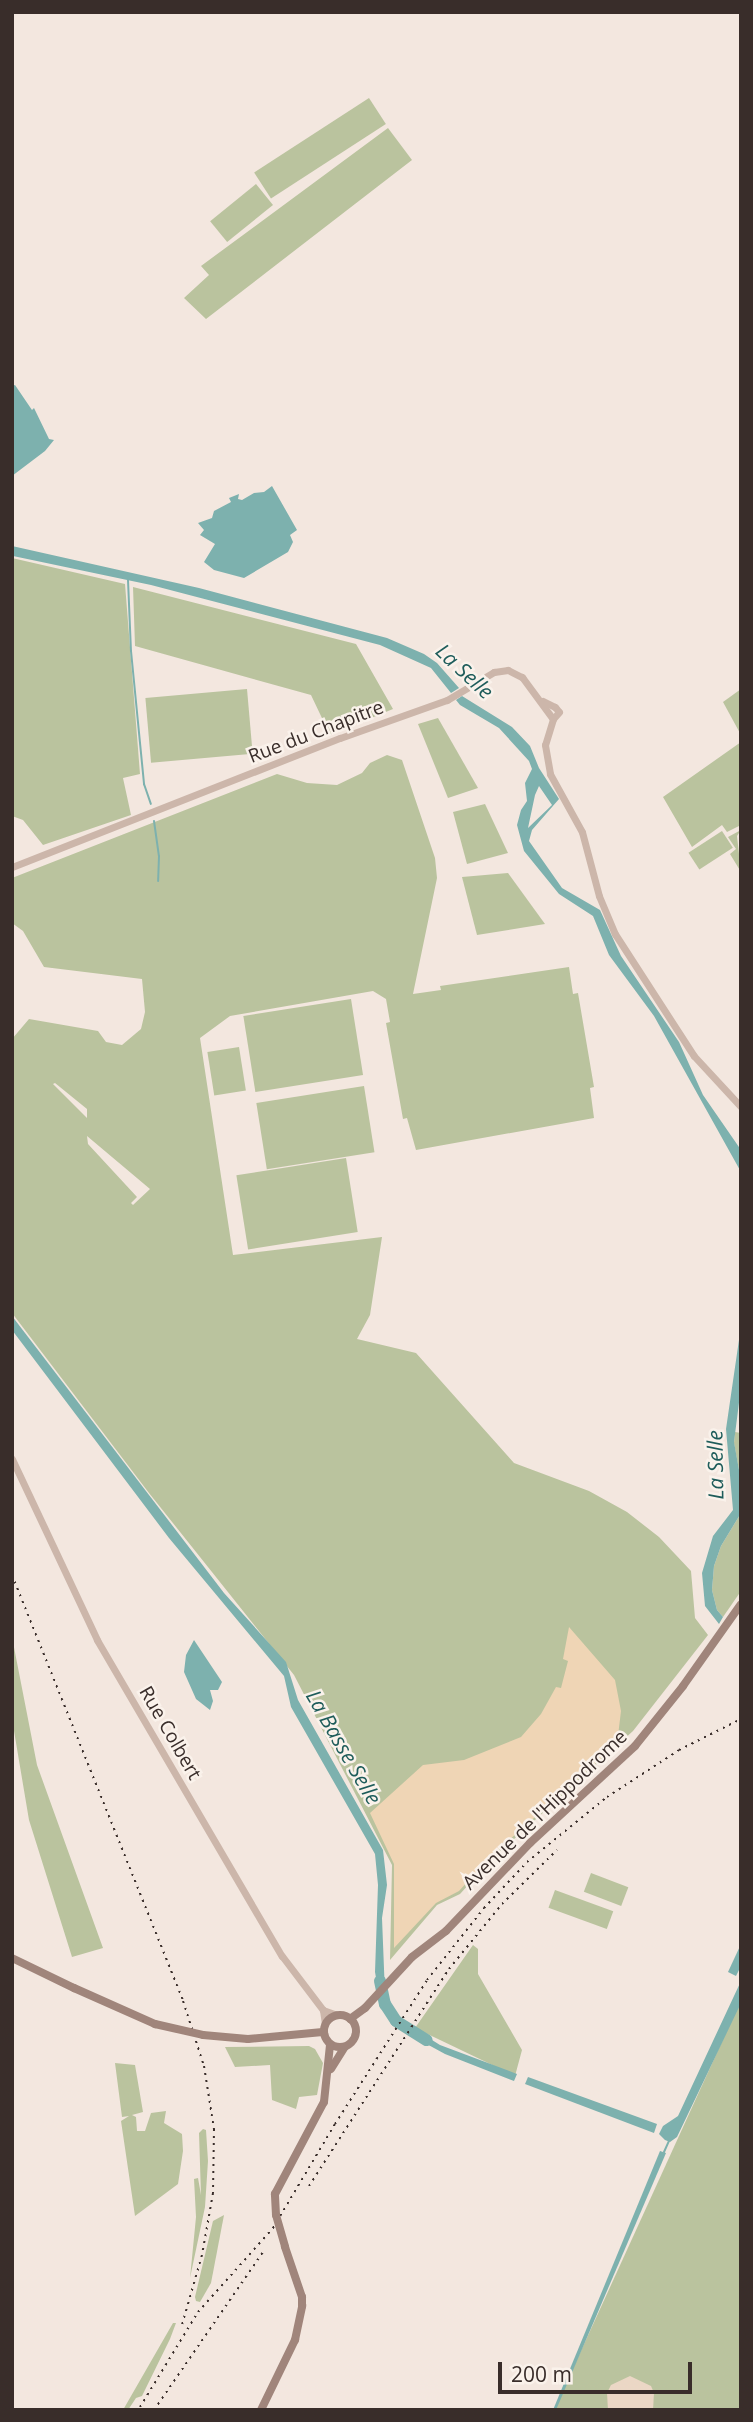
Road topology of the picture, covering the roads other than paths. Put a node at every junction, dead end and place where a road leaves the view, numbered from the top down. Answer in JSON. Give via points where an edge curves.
{"nodes":[{"id":1,"x":12,"y":867,"type":"edge"},
{"id":2,"x":741,"y":1107,"type":"edge"},
{"id":3,"x":12,"y":1459,"type":"edge"},
{"id":4,"x":741,"y":1604,"type":"edge"},
{"id":5,"x":12,"y":1958,"type":"edge"},
{"id":6,"x":323,"y":2010,"type":"junction"},
{"id":7,"x":337,"y":2015,"type":"junction"},
{"id":8,"x":350,"y":2019,"type":"junction"},
{"id":9,"x":324,"y":2028,"type":"junction"},
{"id":10,"x":330,"y":2045,"type":"junction"},
{"id":11,"x":345,"y":2047,"type":"junction"},
{"id":12,"x":330,"y":2072,"type":"junction"},
{"id":13,"x":261,"y":2410,"type":"edge"}],
"edges":[{"from":1,"to":2,"type":"street","name":"Rue du Chapitre","via":[[453,697],[490,674],[512,671],[550,709],[559,712],[545,746],[547,765],[582,832],[599,896],[615,933],[694,1056]]},
{"from":3,"to":6,"type":"street","name":"Rue Colbert","via":[[97,1640],[282,1956]]},
{"from":4,"to":8,"type":"main road","name":"Avenue de l'Hippodrome","via":[[635,1746]]},
{"from":5,"to":9,"type":"main road","bridge":true,"via":[[155,2024],[203,2035],[248,2039]]},
{"from":6,"to":7,"type":"street"},
{"from":6,"to":9,"type":"street","name":"Rue Colbert"},
{"from":7,"to":8,"type":"main road"},
{"from":7,"to":9,"type":"main road"},
{"from":8,"to":11,"type":"main road","via":[[356,2032],[354,2041]]},
{"from":9,"to":10,"type":"main road"},
{"from":10,"to":11,"type":"main road"},
{"from":10,"to":12,"type":"main road"},
{"from":11,"to":12,"type":"main road"},
{"from":12,"to":13,"type":"main road","bridge":true,"via":[[317,2121],[275,2194],[276,2215],[302,2306],[295,2340]]}]}
